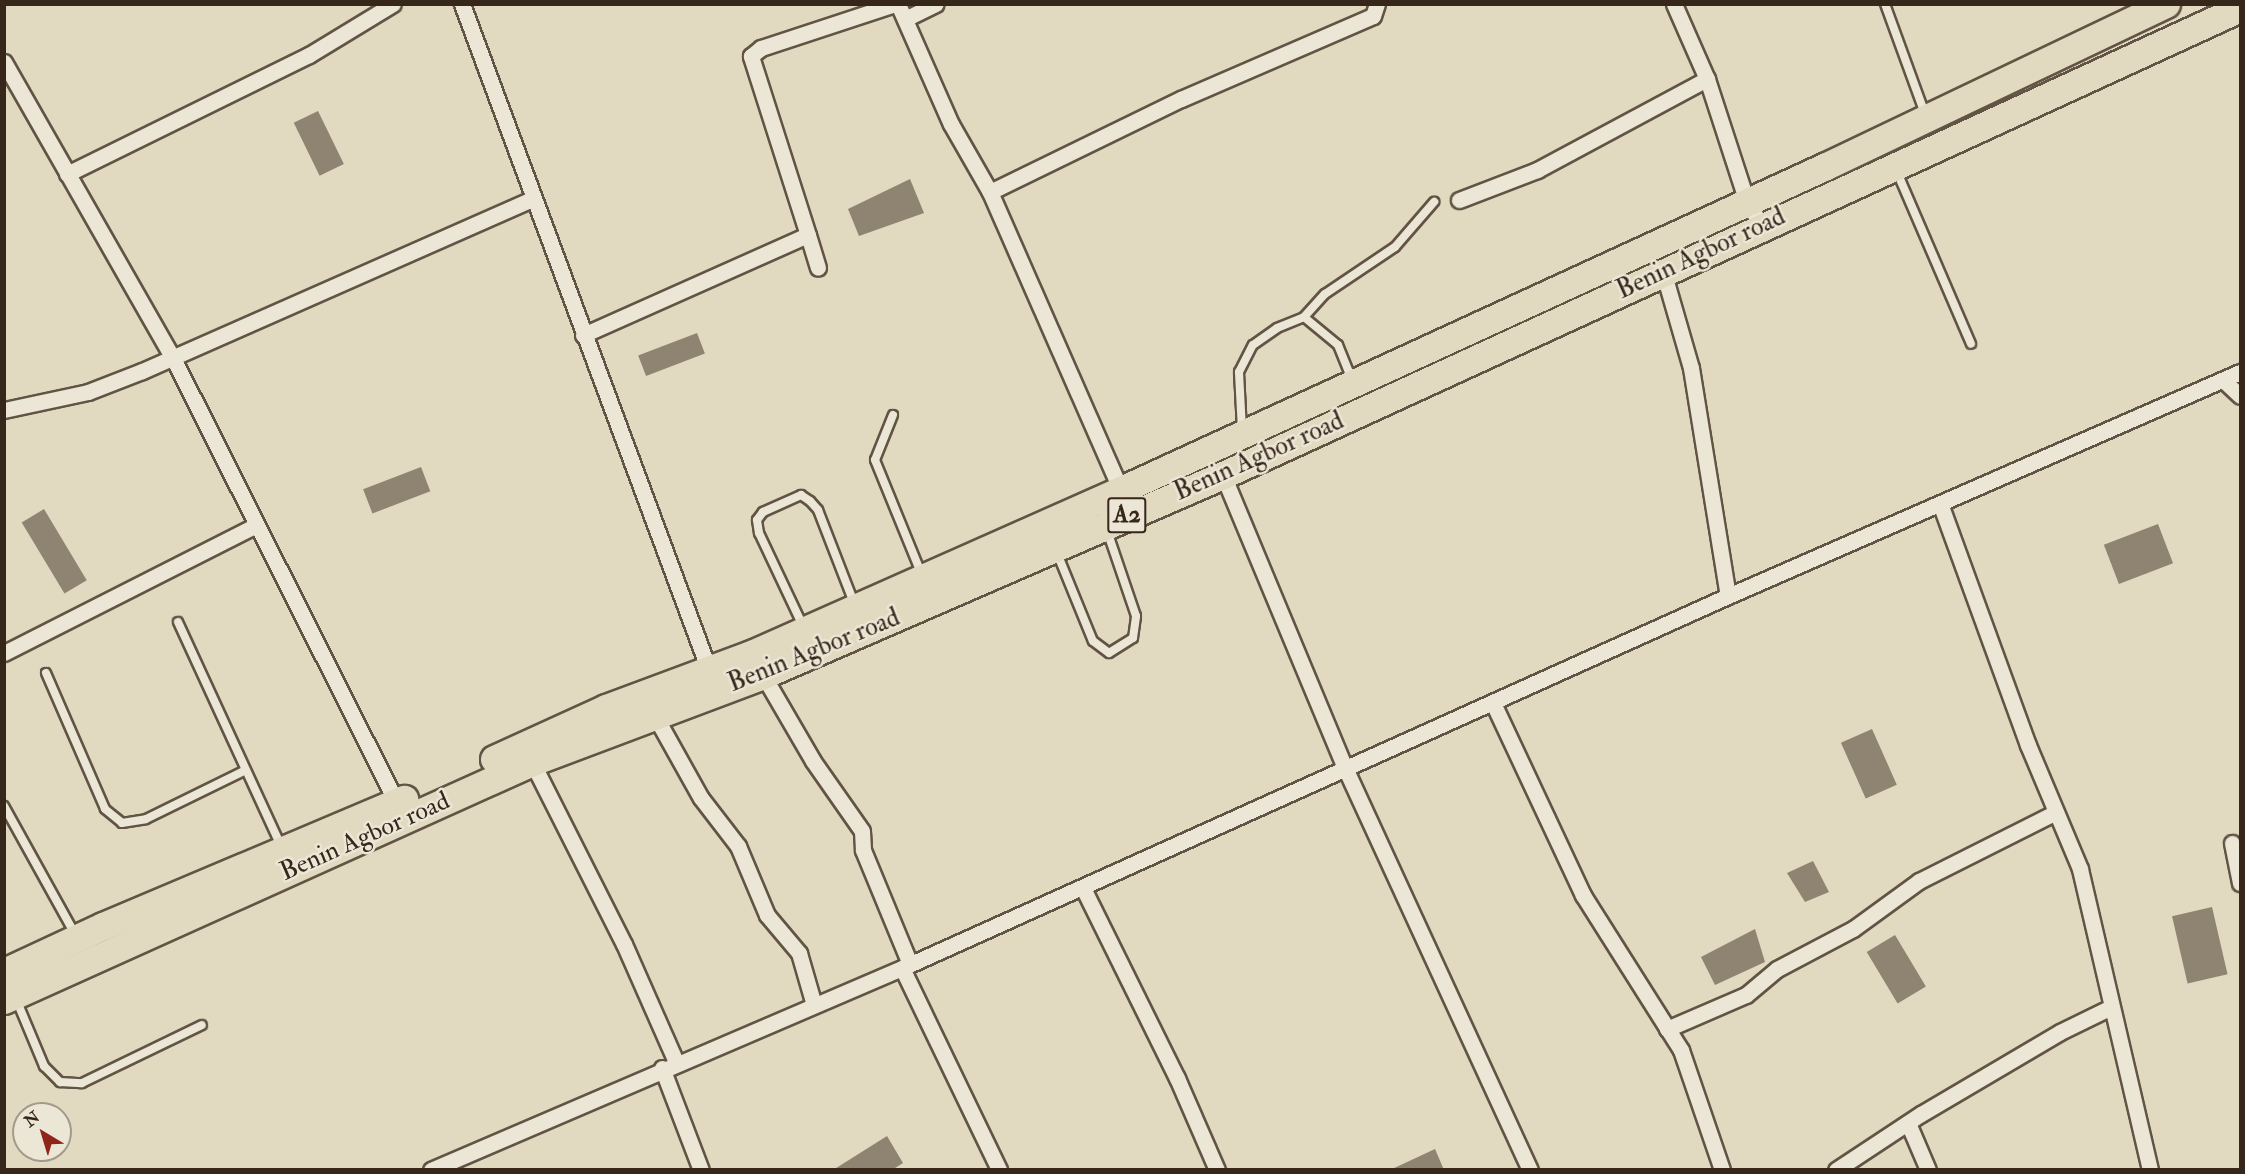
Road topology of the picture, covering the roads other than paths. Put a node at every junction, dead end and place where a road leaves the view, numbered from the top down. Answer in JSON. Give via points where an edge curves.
{"nodes":[{"id":1,"x":393,"y":4,"type":"edge"},
{"id":2,"x":462,"y":4,"type":"edge"},
{"id":3,"x":896,"y":4,"type":"edge"},
{"id":4,"x":936,"y":4,"type":"edge"},
{"id":5,"x":1377,"y":4,"type":"edge"},
{"id":6,"x":1674,"y":4,"type":"edge"},
{"id":7,"x":1885,"y":4,"type":"edge"},
{"id":8,"x":2166,"y":4,"type":"edge"},
{"id":9,"x":2241,"y":8,"type":"edge"},
{"id":10,"x":905,"y":19,"type":"junction"},
{"id":11,"x":4,"y":62,"type":"edge"},
{"id":12,"x":1707,"y":79,"type":"junction"},
{"id":13,"x":1926,"y":118,"type":"junction"},
{"id":14,"x":1894,"y":166,"type":"junction"},
{"id":15,"x":67,"y":174,"type":"junction"},
{"id":16,"x":990,"y":192,"type":"junction"},
{"id":17,"x":532,"y":199,"type":"junction"},
{"id":18,"x":1459,"y":200,"type":"dead end"},
{"id":19,"x":1434,"y":202,"type":"dead end"},
{"id":20,"x":1747,"y":202,"type":"junction"},
{"id":21,"x":1762,"y":226,"type":"junction"},
{"id":22,"x":808,"y":235,"type":"junction"},
{"id":23,"x":818,"y":267,"type":"dead end"},
{"id":24,"x":1663,"y":271,"type":"junction"},
{"id":25,"x":1304,"y":317,"type":"junction"},
{"id":26,"x":583,"y":335,"type":"junction"},
{"id":27,"x":1971,"y":344,"type":"dead end"},
{"id":28,"x":172,"y":356,"type":"junction"},
{"id":29,"x":2241,"y":372,"type":"edge"},
{"id":30,"x":2223,"y":380,"type":"junction"},
{"id":31,"x":1353,"y":383,"type":"junction"},
{"id":32,"x":2241,"y":396,"type":"edge"},
{"id":33,"x":4,"y":410,"type":"edge"},
{"id":34,"x":893,"y":415,"type":"dead end"},
{"id":35,"x":1242,"y":434,"type":"junction"},
{"id":36,"x":1223,"y":475,"type":"junction"},
{"id":37,"x":1121,"y":490,"type":"junction"},
{"id":38,"x":1941,"y":506,"type":"junction"},
{"id":39,"x":256,"y":525,"type":"junction"},
{"id":40,"x":1105,"y":525,"type":"junction"},
{"id":41,"x":1055,"y":549,"type":"junction"},
{"id":42,"x":923,"y":578,"type":"junction"},
{"id":43,"x":1728,"y":596,"type":"junction"},
{"id":44,"x":856,"y":607,"type":"junction"},
{"id":45,"x":178,"y":622,"type":"dead end"},
{"id":46,"x":805,"y":630,"type":"junction"},
{"id":47,"x":4,"y":653,"type":"edge"},
{"id":48,"x":709,"y":670,"type":"junction"},
{"id":49,"x":46,"y":673,"type":"dead end"},
{"id":50,"x":763,"y":675,"type":"junction"},
{"id":51,"x":1494,"y":705,"type":"junction"},
{"id":52,"x":654,"y":714,"type":"junction"},
{"id":53,"x":532,"y":762,"type":"junction"},
{"id":54,"x":246,"y":770,"type":"junction"},
{"id":55,"x":1346,"y":770,"type":"junction"},
{"id":56,"x":396,"y":802,"type":"junction"},
{"id":57,"x":4,"y":806,"type":"edge"},
{"id":58,"x":2056,"y":812,"type":"junction"},
{"id":59,"x":2232,"y":843,"type":"dead end"},
{"id":60,"x":283,"y":850,"type":"junction"},
{"id":61,"x":2241,"y":884,"type":"edge"},
{"id":62,"x":1083,"y":888,"type":"junction"},
{"id":63,"x":77,"y":938,"type":"junction"},
{"id":64,"x":906,"y":966,"type":"junction"},
{"id":65,"x":8,"y":989,"type":"edge"},
{"id":66,"x":814,"y":1005,"type":"junction"},
{"id":67,"x":2110,"y":1007,"type":"junction"},
{"id":68,"x":202,"y":1025,"type":"dead end"},
{"id":69,"x":1667,"y":1029,"type":"junction"},
{"id":70,"x":669,"y":1065,"type":"junction"},
{"id":71,"x":1908,"y":1123,"type":"junction"},
{"id":72,"x":431,"y":1170,"type":"edge"},
{"id":73,"x":701,"y":1170,"type":"edge"},
{"id":74,"x":999,"y":1170,"type":"edge"},
{"id":75,"x":1216,"y":1170,"type":"edge"},
{"id":76,"x":1530,"y":1170,"type":"edge"},
{"id":77,"x":1722,"y":1170,"type":"edge"},
{"id":78,"x":1836,"y":1170,"type":"edge"},
{"id":79,"x":1928,"y":1170,"type":"edge"},
{"id":80,"x":2150,"y":1170,"type":"edge"}],
"edges":[{"from":1,"to":15,"type":"street","via":[[309,55]]},
{"from":2,"to":17,"type":"street"},
{"from":3,"to":10,"type":"street"},
{"from":3,"to":22,"type":"street","via":[[761,48],[752,56]]},
{"from":4,"to":10,"type":"street"},
{"from":5,"to":16,"type":"street","via":[[1373,15],[1181,99]]},
{"from":6,"to":12,"type":"street"},
{"from":7,"to":13,"type":"lane"},
{"from":8,"to":13,"type":"highway","name":"Benin Agbor road","number":"A2"},
{"from":9,"to":14,"type":"highway","name":"Benin Agbor road","number":"A2"},
{"from":10,"to":16,"type":"street","via":[[951,124]]},
{"from":11,"to":15,"type":"street"},
{"from":12,"to":18,"type":"street","via":[[1537,170]]},
{"from":12,"to":20,"type":"street"},
{"from":13,"to":20,"type":"highway","name":"Benin Agbor road","number":"A2"},
{"from":14,"to":21,"type":"highway","name":"Benin Agbor road","number":"A2"},
{"from":14,"to":27,"type":"lane"},
{"from":15,"to":28,"type":"street"},
{"from":16,"to":37,"type":"street"},
{"from":17,"to":26,"type":"street"},
{"from":17,"to":28,"type":"street"},
{"from":19,"to":25,"type":"lane","via":[[1395,247],[1325,294]]},
{"from":20,"to":21,"type":"street"},
{"from":20,"to":31,"type":"highway","name":"Benin Agbor road","number":"A2"},
{"from":21,"to":24,"type":"highway","name":"Benin Agbor road","number":"A2"},
{"from":22,"to":23,"type":"street"},
{"from":22,"to":26,"type":"street"},
{"from":24,"to":36,"type":"highway","name":"Benin Agbor road","number":"A2"},
{"from":24,"to":43,"type":"street","via":[[1691,368]]},
{"from":25,"to":31,"type":"lane","via":[[1338,345]]},
{"from":25,"to":35,"type":"lane","via":[[1277,328],[1253,345],[1239,372]]},
{"from":26,"to":48,"type":"street"},
{"from":28,"to":33,"type":"street","via":[[88,392]]},
{"from":28,"to":39,"type":"street"},
{"from":29,"to":30,"type":"street"},
{"from":30,"to":32,"type":"street"},
{"from":30,"to":38,"type":"street"},
{"from":31,"to":35,"type":"highway","name":"Benin Agbor road","number":"A2"},
{"from":34,"to":42,"type":"lane","via":[[875,460]]},
{"from":35,"to":37,"type":"highway","name":"Benin Agbor road","number":"A2"},
{"from":36,"to":40,"type":"highway","name":"Benin Agbor road","number":"A2"},
{"from":36,"to":55,"type":"street"},
{"from":37,"to":42,"type":"highway","name":"Benin Agbor road","number":"A2"},
{"from":38,"to":43,"type":"street"},
{"from":38,"to":58,"type":"street"},
{"from":39,"to":47,"type":"street"},
{"from":39,"to":56,"type":"street"},
{"from":40,"to":41,"type":"highway","name":"Benin Agbor road","number":"A2"},
{"from":40,"to":41,"type":"lane","via":[[1136,616],[1133,638],[1109,653],[1094,641]]},
{"from":41,"to":50,"type":"highway","name":"Benin Agbor road","number":"A2"},
{"from":42,"to":44,"type":"highway","name":"Benin Agbor road","number":"A2"},
{"from":43,"to":51,"type":"street"},
{"from":44,"to":46,"type":"highway","name":"Benin Agbor road","number":"A2"},
{"from":44,"to":46,"type":"lane","via":[[818,510],[810,501],[801,495],[763,512],[757,520],[759,533]]},
{"from":45,"to":54,"type":"lane"},
{"from":46,"to":48,"type":"highway","name":"Benin Agbor road","number":"A2"},
{"from":48,"to":56,"type":"highway","name":"Benin Agbor road","number":"A2","via":[[606,708]]},
{"from":49,"to":54,"type":"lane","via":[[105,809],[122,823],[146,819]]},
{"from":50,"to":52,"type":"highway","name":"Benin Agbor road","number":"A2"},
{"from":50,"to":64,"type":"street","via":[[813,761],[862,831],[862,850]]},
{"from":51,"to":55,"type":"street"},
{"from":51,"to":69,"type":"street","via":[[1583,895]]},
{"from":52,"to":53,"type":"highway","name":"Benin Agbor road","number":"A2"},
{"from":52,"to":66,"type":"street","via":[[701,798],[738,846],[767,915],[799,953]]},
{"from":53,"to":65,"type":"highway","name":"Benin Agbor road","number":"A2"},
{"from":53,"to":70,"type":"street","via":[[624,944]]},
{"from":54,"to":60,"type":"lane"},
{"from":55,"to":62,"type":"street"},
{"from":55,"to":76,"type":"street"},
{"from":56,"to":60,"type":"highway","name":"Benin Agbor road","number":"A2"},
{"from":57,"to":63,"type":"lane"},
{"from":58,"to":67,"type":"street","via":[[2080,869]]},
{"from":58,"to":69,"type":"street","via":[[1919,881],[1852,929],[1777,969],[1746,995]]},
{"from":59,"to":61,"type":"street"},
{"from":60,"to":63,"type":"highway","name":"Benin Agbor road","number":"A2"},
{"from":62,"to":64,"type":"street"},
{"from":62,"to":75,"type":"street","via":[[1178,1078]]},
{"from":63,"to":65,"type":"highway","name":"Benin Agbor road","number":"A2"},
{"from":64,"to":66,"type":"street"},
{"from":64,"to":74,"type":"street"},
{"from":65,"to":68,"type":"lane","via":[[44,1066],[60,1082],[82,1083]]},
{"from":66,"to":70,"type":"street"},
{"from":67,"to":71,"type":"street","via":[[2060,1032]]},
{"from":67,"to":80,"type":"street"},
{"from":69,"to":77,"type":"street","via":[[1681,1050]]},
{"from":70,"to":72,"type":"street"},
{"from":70,"to":73,"type":"street"},
{"from":71,"to":78,"type":"street"},
{"from":71,"to":79,"type":"street"}]}
